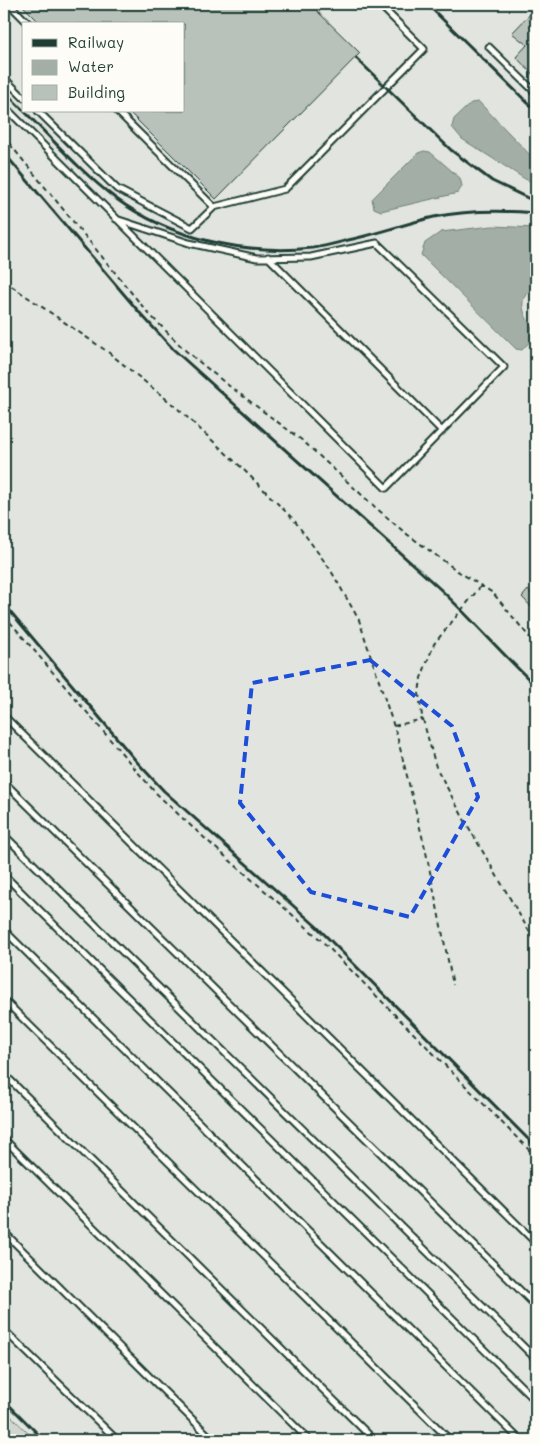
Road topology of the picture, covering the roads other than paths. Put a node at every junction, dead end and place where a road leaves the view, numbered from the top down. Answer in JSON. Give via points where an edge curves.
{"nodes":[{"id":1,"x":9,"y":4,"type":"edge"},
{"id":2,"x":379,"y":4,"type":"edge"},
{"id":3,"x":27,"y":22,"type":"edge"},
{"id":4,"x":488,"y":47,"type":"dead end"},
{"id":5,"x":4,"y":78,"type":"edge"},
{"id":6,"x":536,"y":93,"type":"edge"},
{"id":7,"x":22,"y":96,"type":"edge"},
{"id":8,"x":4,"y":106,"type":"edge"},
{"id":9,"x":39,"y":112,"type":"edge"},
{"id":10,"x":118,"y":112,"type":"edge"},
{"id":11,"x":214,"y":207,"type":"junction"},
{"id":12,"x":116,"y":219,"type":"junction"},
{"id":13,"x":268,"y":258,"type":"junction"},
{"id":14,"x":442,"y":431,"type":"junction"},
{"id":15,"x":4,"y":716,"type":"edge"},
{"id":16,"x":4,"y":782,"type":"edge"},
{"id":17,"x":4,"y":835,"type":"edge"},
{"id":18,"x":4,"y":875,"type":"edge"},
{"id":19,"x":4,"y":930,"type":"edge"},
{"id":20,"x":4,"y":1000,"type":"edge"},
{"id":21,"x":4,"y":1074,"type":"edge"},
{"id":22,"x":4,"y":1140,"type":"edge"},
{"id":23,"x":4,"y":1232,"type":"edge"},
{"id":24,"x":536,"y":1243,"type":"edge"},
{"id":25,"x":536,"y":1306,"type":"edge"},
{"id":26,"x":4,"y":1330,"type":"edge"},
{"id":27,"x":536,"y":1359,"type":"edge"},
{"id":28,"x":536,"y":1401,"type":"edge"},
{"id":29,"x":116,"y":1440,"type":"edge"},
{"id":30,"x":214,"y":1440,"type":"edge"},
{"id":31,"x":309,"y":1440,"type":"edge"},
{"id":32,"x":374,"y":1440,"type":"edge"},
{"id":33,"x":450,"y":1440,"type":"edge"},
{"id":34,"x":520,"y":1440,"type":"edge"}],
"edges":[{"from":1,"to":3,"type":"lane"},
{"from":2,"to":11,"type":"lane","via":[[424,49],[285,189]]},
{"from":4,"to":6,"type":"lane"},
{"from":5,"to":7,"type":"lane"},
{"from":8,"to":12,"type":"lane"},
{"from":9,"to":11,"type":"lane","via":[[117,189],[192,228]]},
{"from":10,"to":11,"type":"lane"},
{"from":12,"to":13,"type":"lane","via":[[189,243]]},
{"from":12,"to":14,"type":"lane","via":[[386,488]]},
{"from":13,"to":14,"type":"lane"},
{"from":13,"to":14,"type":"lane","via":[[311,257],[377,243],[504,367]]},
{"from":15,"to":24,"type":"lane"},
{"from":16,"to":25,"type":"lane"},
{"from":17,"to":27,"type":"lane"},
{"from":18,"to":28,"type":"lane"},
{"from":19,"to":34,"type":"lane"},
{"from":20,"to":33,"type":"lane"},
{"from":21,"to":32,"type":"lane"},
{"from":22,"to":31,"type":"lane"},
{"from":23,"to":30,"type":"lane"},
{"from":26,"to":29,"type":"lane"}]}
